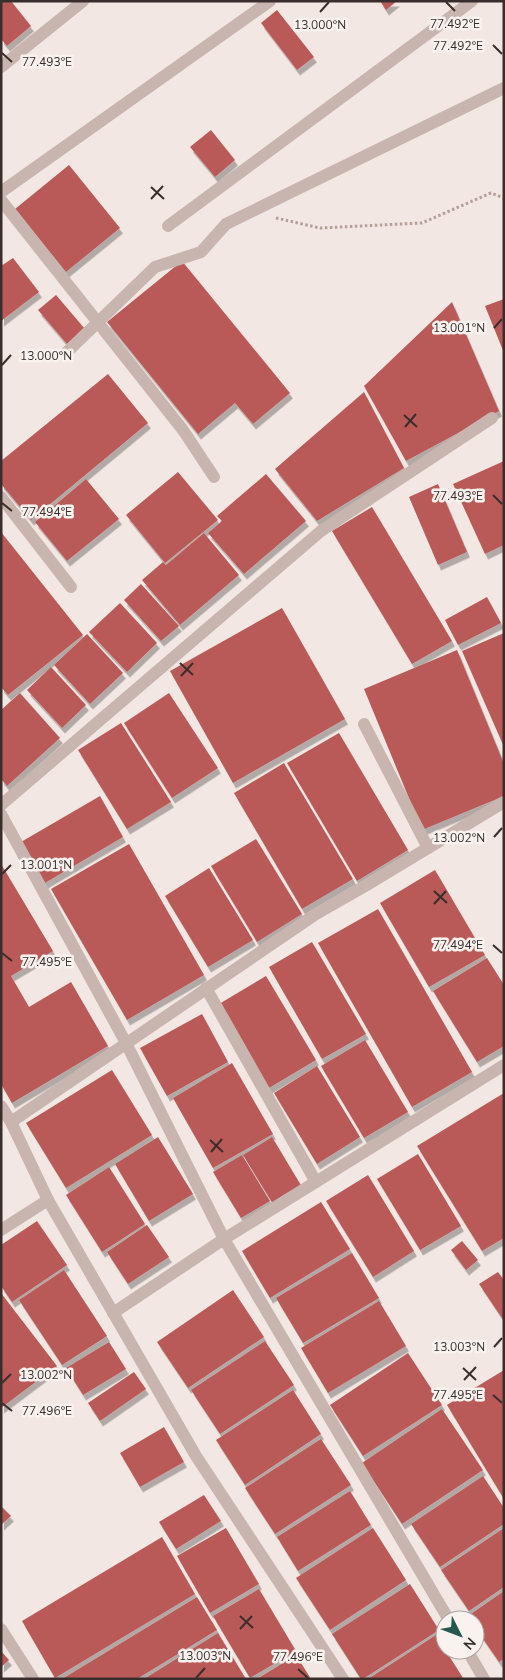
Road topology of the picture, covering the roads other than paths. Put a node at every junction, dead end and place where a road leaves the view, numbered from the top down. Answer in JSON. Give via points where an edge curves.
{"nodes":[{"id":1,"x":82,"y":1,"type":"edge"},
{"id":2,"x":270,"y":1,"type":"edge"},
{"id":3,"x":472,"y":1,"type":"edge"},
{"id":4,"x":1,"y":67,"type":"edge"},
{"id":5,"x":504,"y":88,"type":"edge"},
{"id":6,"x":1,"y":192,"type":"edge"},
{"id":7,"x":1,"y":200,"type":"edge"},
{"id":8,"x":168,"y":226,"type":"dead end"},
{"id":9,"x":97,"y":323,"type":"junction"},
{"id":10,"x":66,"y":353,"type":"dead end"},
{"id":11,"x":492,"y":418,"type":"dead end"},
{"id":12,"x":214,"y":478,"type":"dead end"},
{"id":13,"x":1,"y":497,"type":"edge"},
{"id":14,"x":71,"y":587,"type":"dead end"},
{"id":15,"x":364,"y":724,"type":"dead end"},
{"id":16,"x":504,"y":802,"type":"edge"},
{"id":17,"x":1,"y":805,"type":"edge"},
{"id":18,"x":1,"y":814,"type":"edge"},
{"id":19,"x":428,"y":848,"type":"junction"},
{"id":20,"x":206,"y":988,"type":"junction"},
{"id":21,"x":126,"y":1042,"type":"junction"},
{"id":22,"x":504,"y":1065,"type":"edge"},
{"id":23,"x":1,"y":1106,"type":"edge"},
{"id":24,"x":11,"y":1122,"type":"junction"},
{"id":25,"x":316,"y":1182,"type":"junction"},
{"id":26,"x":48,"y":1200,"type":"junction"},
{"id":27,"x":1,"y":1230,"type":"edge"},
{"id":28,"x":224,"y":1239,"type":"junction"},
{"id":29,"x":113,"y":1314,"type":"junction"},
{"id":30,"x":443,"y":1610,"type":"edge"},
{"id":31,"x":1,"y":1629,"type":"edge"},
{"id":32,"x":473,"y":1660,"type":"edge"},
{"id":33,"x":34,"y":1679,"type":"edge"},
{"id":34,"x":343,"y":1679,"type":"edge"},
{"id":35,"x":484,"y":1679,"type":"edge"}],
"edges":[{"from":1,"to":4,"type":"street"},
{"from":2,"to":6,"type":"street"},
{"from":3,"to":8,"type":"street"},
{"from":5,"to":9,"type":"street","via":[[226,224],[201,252],[155,267]]},
{"from":7,"to":9,"type":"street"},
{"from":9,"to":10,"type":"street"},
{"from":9,"to":12,"type":"street","via":[[183,430]]},
{"from":11,"to":17,"type":"street","via":[[321,531]]},
{"from":13,"to":14,"type":"street"},
{"from":15,"to":19,"type":"street"},
{"from":16,"to":19,"type":"street"},
{"from":18,"to":21,"type":"street"},
{"from":19,"to":20,"type":"street","via":[[316,914]]},
{"from":20,"to":21,"type":"street"},
{"from":20,"to":25,"type":"street"},
{"from":21,"to":24,"type":"street"},
{"from":21,"to":28,"type":"street"},
{"from":22,"to":25,"type":"street"},
{"from":23,"to":24,"type":"street"},
{"from":24,"to":26,"type":"street"},
{"from":25,"to":28,"type":"street"},
{"from":26,"to":27,"type":"street"},
{"from":26,"to":29,"type":"street"},
{"from":28,"to":29,"type":"street"},
{"from":28,"to":30,"type":"street"},
{"from":29,"to":34,"type":"street","via":[[196,1456]]},
{"from":31,"to":33,"type":"street"},
{"from":32,"to":35,"type":"street"}]}
